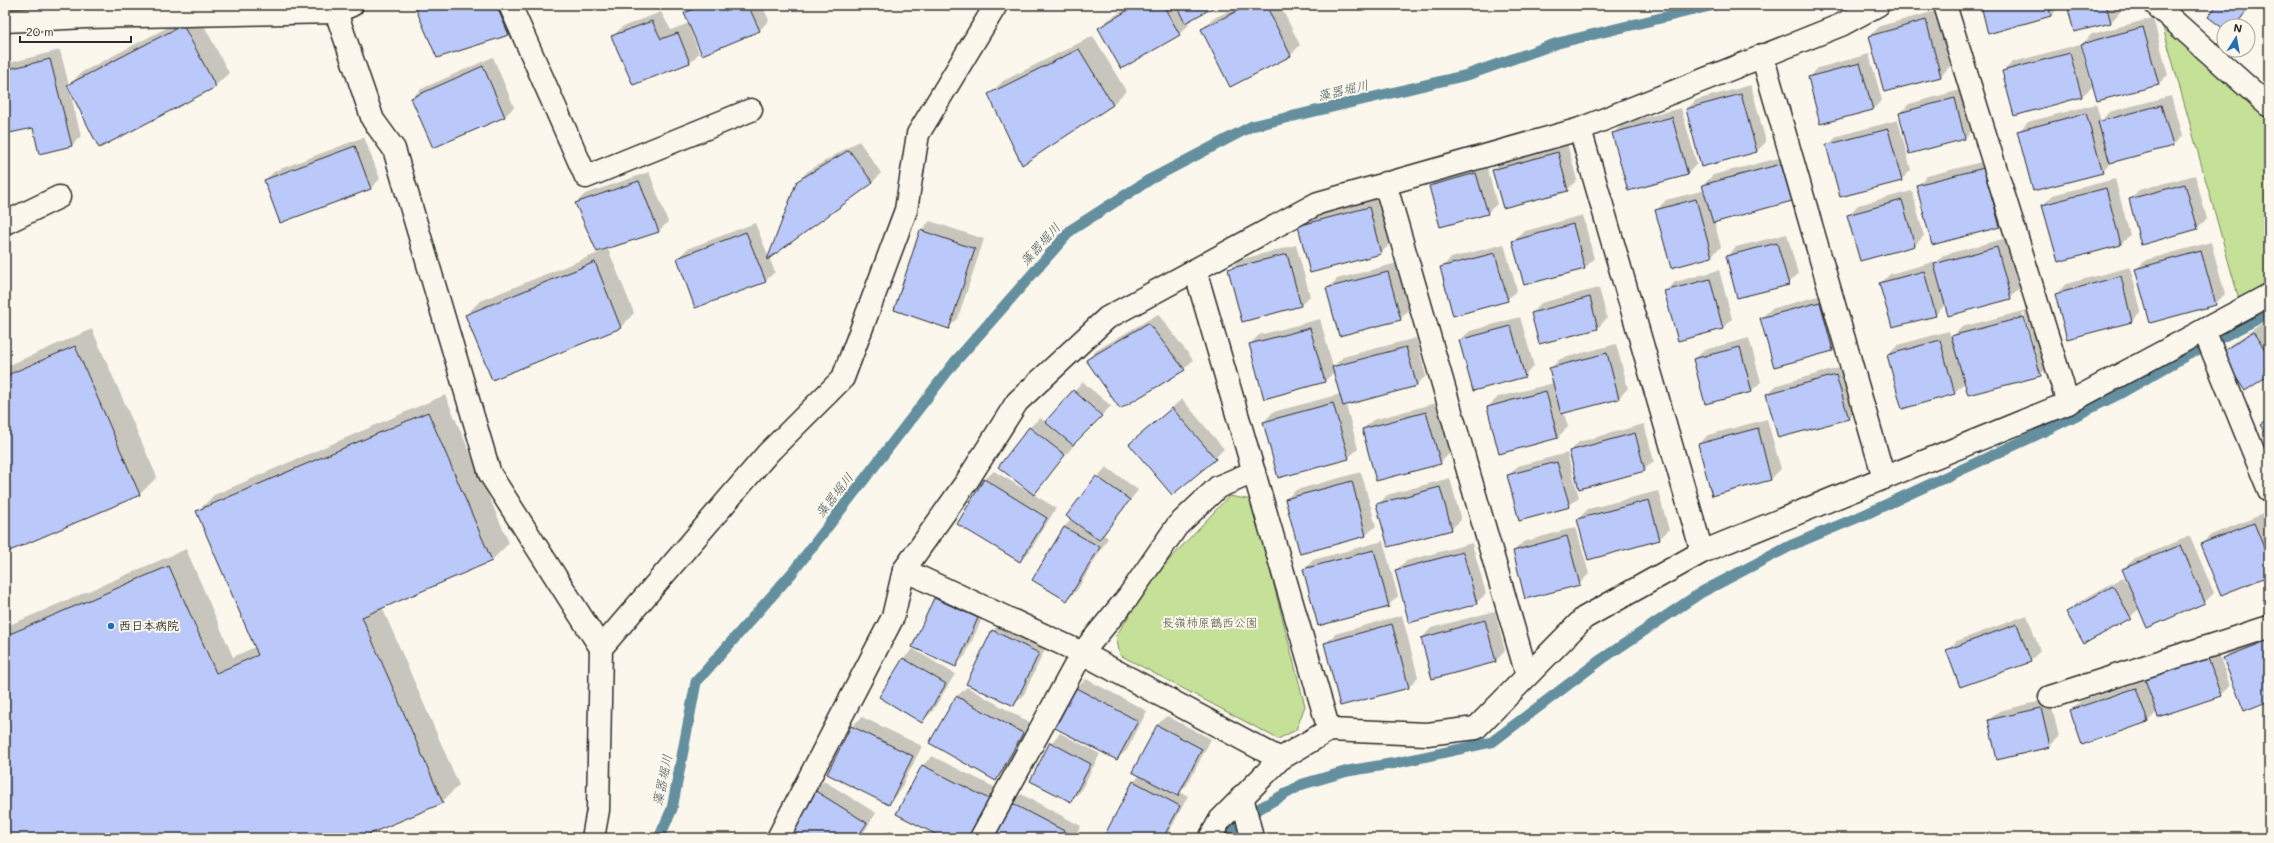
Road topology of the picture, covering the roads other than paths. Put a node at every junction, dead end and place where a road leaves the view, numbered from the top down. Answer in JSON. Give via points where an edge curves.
{"nodes":[{"id":1,"x":510,"y":5,"type":"edge"},
{"id":2,"x":996,"y":5,"type":"edge"},
{"id":3,"x":1878,"y":5,"type":"edge"},
{"id":4,"x":1945,"y":5,"type":"edge"},
{"id":5,"x":2156,"y":5,"type":"edge"},
{"id":6,"x":344,"y":8,"type":"edge"},
{"id":7,"x":82,"y":11,"type":"edge"},
{"id":8,"x":5,"y":21,"type":"edge"},
{"id":9,"x":1762,"y":55,"type":"junction"},
{"id":10,"x":2269,"y":106,"type":"edge"},
{"id":11,"x":751,"y":110,"type":"dead end"},
{"id":12,"x":1580,"y":129,"type":"junction"},
{"id":13,"x":1385,"y":184,"type":"junction"},
{"id":14,"x":59,"y":196,"type":"dead end"},
{"id":15,"x":5,"y":223,"type":"edge"},
{"id":16,"x":1195,"y":270,"type":"junction"},
{"id":17,"x":2269,"y":295,"type":"edge"},
{"id":18,"x":2204,"y":330,"type":"junction"},
{"id":19,"x":2068,"y":403,"type":"junction"},
{"id":20,"x":1254,"y":472,"type":"junction"},
{"id":21,"x":1884,"y":478,"type":"junction"},
{"id":22,"x":2269,"y":490,"type":"edge"},
{"id":23,"x":1702,"y":552,"type":"junction"},
{"id":24,"x":904,"y":570,"type":"junction"},
{"id":25,"x":2269,"y":627,"type":"edge"},
{"id":26,"x":601,"y":648,"type":"junction"},
{"id":27,"x":1082,"y":653,"type":"junction"},
{"id":28,"x":1527,"y":675,"type":"junction"},
{"id":29,"x":2050,"y":697,"type":"dead end"},
{"id":30,"x":1329,"y":730,"type":"junction"},
{"id":31,"x":1280,"y":759,"type":"junction"},
{"id":32,"x":1242,"y":796,"type":"junction"},
{"id":33,"x":593,"y":838,"type":"edge"},
{"id":34,"x":778,"y":838,"type":"edge"},
{"id":35,"x":981,"y":838,"type":"edge"},
{"id":36,"x":1210,"y":838,"type":"edge"},
{"id":37,"x":1252,"y":838,"type":"edge"}],
"edges":[{"from":1,"to":11,"type":"street","via":[[586,177]]},
{"from":2,"to":26,"type":"street","via":[[918,134],[906,210],[843,378],[768,453]]},
{"from":3,"to":9,"type":"street","via":[[1841,25]]},
{"from":4,"to":19,"type":"street"},
{"from":5,"to":10,"type":"street"},
{"from":6,"to":7,"type":"street"},
{"from":6,"to":26,"type":"street","via":[[373,120],[394,149],[490,474]]},
{"from":7,"to":8,"type":"street"},
{"from":9,"to":12,"type":"street"},
{"from":9,"to":21,"type":"street"},
{"from":12,"to":13,"type":"street"},
{"from":12,"to":23,"type":"street"},
{"from":13,"to":16,"type":"street","via":[[1318,203]]},
{"from":13,"to":28,"type":"street"},
{"from":14,"to":15,"type":"street"},
{"from":16,"to":20,"type":"street"},
{"from":16,"to":24,"type":"street","via":[[1107,318],[1017,402],[967,481]]},
{"from":17,"to":18,"type":"street"},
{"from":18,"to":19,"type":"street"},
{"from":18,"to":22,"type":"street"},
{"from":19,"to":21,"type":"street"},
{"from":20,"to":27,"type":"street","via":[[1218,487],[1177,526],[1128,597]]},
{"from":20,"to":30,"type":"street"},
{"from":21,"to":23,"type":"street"},
{"from":23,"to":28,"type":"street","via":[[1584,618]]},
{"from":24,"to":27,"type":"street"},
{"from":24,"to":34,"type":"street","via":[[892,617]]},
{"from":25,"to":29,"type":"street"},
{"from":26,"to":33,"type":"street","via":[[598,810]]},
{"from":27,"to":31,"type":"street"},
{"from":27,"to":35,"type":"street"},
{"from":28,"to":30,"type":"street","via":[[1476,728],[1427,734]]},
{"from":30,"to":31,"type":"street"},
{"from":31,"to":32,"type":"street"},
{"from":32,"to":36,"type":"street","via":[[1220,820]]},
{"from":32,"to":37,"type":"street"}]}
